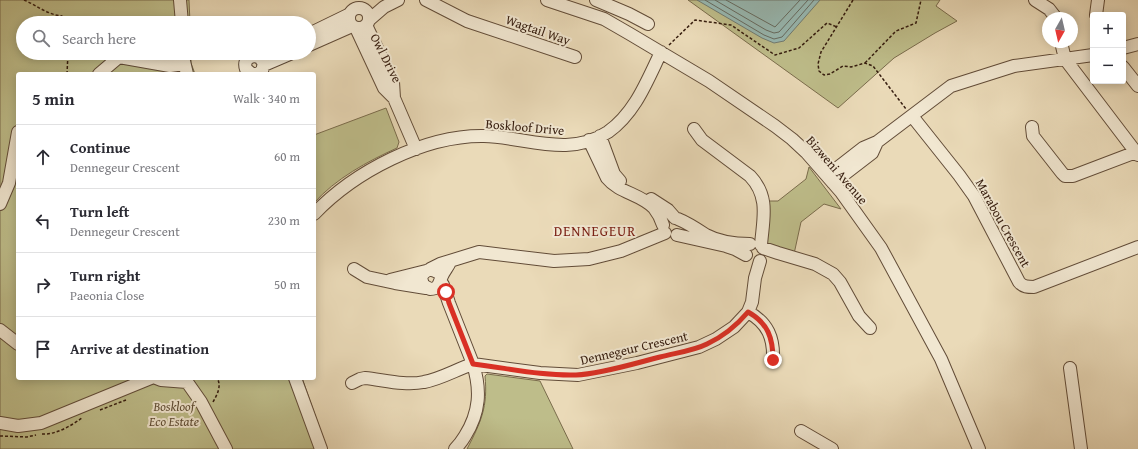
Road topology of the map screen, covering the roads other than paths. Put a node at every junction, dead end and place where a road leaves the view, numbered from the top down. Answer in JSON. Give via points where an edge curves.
{"nodes":[{"id":1,"x":180,"y":0,"type":"edge"},
{"id":2,"x":398,"y":0,"type":"edge"},
{"id":3,"x":426,"y":0,"type":"edge"},
{"id":4,"x":547,"y":0,"type":"edge"},
{"id":5,"x":596,"y":0,"type":"edge"},
{"id":6,"x":1035,"y":0,"type":"edge"},
{"id":7,"x":1098,"y":0,"type":"edge"},
{"id":8,"x":1051,"y":12,"type":"edge"},
{"id":9,"x":1096,"y":12,"type":"edge"},
{"id":10,"x":181,"y":16,"type":"edge"},
{"id":11,"x":359,"y":21,"type":"junction"},
{"id":12,"x":648,"y":24,"type":"dead end"},
{"id":13,"x":316,"y":32,"type":"edge"},
{"id":14,"x":316,"y":42,"type":"edge"},
{"id":15,"x":1138,"y":44,"type":"edge"},
{"id":16,"x":1126,"y":47,"type":"edge"},
{"id":17,"x":1062,"y":48,"type":"edge"},
{"id":18,"x":661,"y":52,"type":"junction"},
{"id":19,"x":1090,"y":55,"type":"edge"},
{"id":20,"x":575,"y":57,"type":"dead end"},
{"id":21,"x":1065,"y":59,"type":"junction"},
{"id":22,"x":115,"y":60,"type":"edge"},
{"id":23,"x":136,"y":60,"type":"edge"},
{"id":24,"x":246,"y":60,"type":"edge"},
{"id":25,"x":184,"y":64,"type":"edge"},
{"id":26,"x":1126,"y":71,"type":"edge"},
{"id":27,"x":101,"y":72,"type":"edge"},
{"id":28,"x":250,"y":72,"type":"edge"},
{"id":29,"x":1138,"y":86,"type":"edge"},
{"id":30,"x":912,"y":116,"type":"junction"},
{"id":31,"x":1032,"y":127,"type":"dead end"},
{"id":32,"x":694,"y":129,"type":"dead end"},
{"id":33,"x":595,"y":138,"type":"junction"},
{"id":34,"x":16,"y":143,"type":"edge"},
{"id":35,"x":416,"y":149,"type":"junction"},
{"id":36,"x":1137,"y":154,"type":"edge"},
{"id":37,"x":612,"y":179,"type":"junction"},
{"id":38,"x":830,"y":180,"type":"junction"},
{"id":39,"x":0,"y":204,"type":"edge"},
{"id":40,"x":316,"y":212,"type":"edge"},
{"id":41,"x":677,"y":219,"type":"junction"},
{"id":42,"x":668,"y":231,"type":"junction"},
{"id":43,"x":1138,"y":247,"type":"edge"},
{"id":44,"x":756,"y":250,"type":"junction"},
{"id":45,"x":450,"y":262,"type":"junction"},
{"id":46,"x":354,"y":269,"type":"dead end"},
{"id":47,"x":428,"y":270,"type":"junction"},
{"id":48,"x":441,"y":280,"type":"junction"},
{"id":49,"x":387,"y":281,"type":"junction"},
{"id":50,"x":428,"y":288,"type":"junction"},
{"id":51,"x":449,"y":303,"type":"junction"},
{"id":52,"x":748,"y":312,"type":"junction"},
{"id":53,"x":870,"y":328,"type":"dead end"},
{"id":54,"x":0,"y":330,"type":"edge"},
{"id":55,"x":16,"y":342,"type":"edge"},
{"id":56,"x":773,"y":360,"type":"dead end"},
{"id":57,"x":473,"y":364,"type":"junction"},
{"id":58,"x":1070,"y":368,"type":"dead end"},
{"id":59,"x":146,"y":380,"type":"edge"},
{"id":60,"x":161,"y":380,"type":"edge"},
{"id":61,"x":296,"y":380,"type":"edge"},
{"id":62,"x":352,"y":383,"type":"dead end"},
{"id":63,"x":0,"y":423,"type":"edge"},
{"id":64,"x":801,"y":431,"type":"dead end"},
{"id":65,"x":226,"y":449,"type":"edge"},
{"id":66,"x":321,"y":449,"type":"edge"},
{"id":67,"x":455,"y":449,"type":"edge"},
{"id":68,"x":832,"y":449,"type":"edge"},
{"id":69,"x":979,"y":449,"type":"edge"},
{"id":70,"x":1081,"y":449,"type":"edge"}],
"edges":[{"from":1,"to":10,"type":"street"},
{"from":2,"to":11,"type":"street"},
{"from":3,"to":20,"type":"street","name":"Wagtail Way","via":[[467,21]]},
{"from":4,"to":18,"type":"street","name":"Bizweni Avenue","via":[[604,19]]},
{"from":5,"to":12,"type":"street"},
{"from":6,"to":8,"type":"street"},
{"from":7,"to":9,"type":"street"},
{"from":11,"to":13,"type":"street"},
{"from":11,"to":14,"type":"street"},
{"from":11,"to":35,"type":"street","name":"Owl Drive","via":[[384,88],[394,98]]},
{"from":15,"to":16,"type":"street"},
{"from":17,"to":21,"type":"street"},
{"from":18,"to":33,"type":"street","name":"Boskloof Drive","via":[[627,115],[618,124]]},
{"from":18,"to":38,"type":"street","name":"Bizweni Avenue","via":[[709,81],[792,139]]},
{"from":19,"to":21,"type":"street"},
{"from":21,"to":30,"type":"street","via":[[1014,66],[956,84]]},
{"from":21,"to":36,"type":"street"},
{"from":22,"to":27,"type":"street"},
{"from":23,"to":25,"type":"street","via":[[170,66]]},
{"from":24,"to":28,"type":"street","via":[[246,69]]},
{"from":26,"to":29,"type":"street"},
{"from":30,"to":38,"type":"street","via":[[877,142],[872,153]]},
{"from":30,"to":43,"type":"street","name":"Marabou Crescent","via":[[974,196],[1022,285],[1034,287]]},
{"from":31,"to":36,"type":"street","via":[[1033,136],[1065,176],[1073,176]]},
{"from":32,"to":44,"type":"street","via":[[702,140],[757,182],[764,208]]},
{"from":33,"to":35,"type":"street","name":"Boskloof Drive","via":[[564,146],[483,136],[462,138]]},
{"from":33,"to":37,"type":"street"},
{"from":34,"to":39,"type":"street","via":[[9,183]]},
{"from":35,"to":40,"type":"street","name":"Boskloof Drive","via":[[397,156],[356,179]]},
{"from":37,"to":41,"type":"street","via":[[646,196]]},
{"from":37,"to":42,"type":"street","via":[[618,188],[646,201],[657,212]]},
{"from":38,"to":69,"type":"street","name":"Bizweni Avenue","via":[[892,265],[942,359]]},
{"from":41,"to":42,"type":"street","via":[[666,219]]},
{"from":41,"to":42,"type":"street","via":[[682,228],[679,233]]},
{"from":41,"to":44,"type":"street","via":[[708,236]]},
{"from":42,"to":44,"type":"street","via":[[735,249]]},
{"from":42,"to":45,"type":"street","via":[[621,251],[589,259],[554,261],[479,252]]},
{"from":44,"to":52,"type":"street","via":[[752,302]]},
{"from":44,"to":53,"type":"street","via":[[778,253],[815,264],[833,274],[859,316]]},
{"from":45,"to":47,"type":"street"},
{"from":45,"to":48,"type":"street"},
{"from":46,"to":49,"type":"street","via":[[364,276]]},
{"from":47,"to":48,"type":"street","via":[[437,272]]},
{"from":47,"to":49,"type":"street"},
{"from":47,"to":50,"type":"street","via":[[421,278]]},
{"from":48,"to":50,"type":"street","via":[[436,287]]},
{"from":48,"to":51,"type":"street"},
{"from":49,"to":50,"type":"street"},
{"from":50,"to":51,"type":"street"},
{"from":51,"to":57,"type":"street"},
{"from":52,"to":56,"type":"street","via":[[763,323],[769,334]]},
{"from":52,"to":57,"type":"street","name":"Dennegeur Crescent","via":[[716,339],[699,347],[589,373],[540,373]]},
{"from":54,"to":55,"type":"street"},
{"from":57,"to":62,"type":"street","via":[[424,382],[405,383],[365,378]]},
{"from":57,"to":67,"type":"street","via":[[478,378],[479,398],[469,429]]},
{"from":58,"to":70,"type":"street"},
{"from":59,"to":63,"type":"street","via":[[41,423],[18,426]]},
{"from":60,"to":65,"type":"street","via":[[187,382],[201,402]]},
{"from":61,"to":66,"type":"street"},
{"from":64,"to":68,"type":"street"}]}
